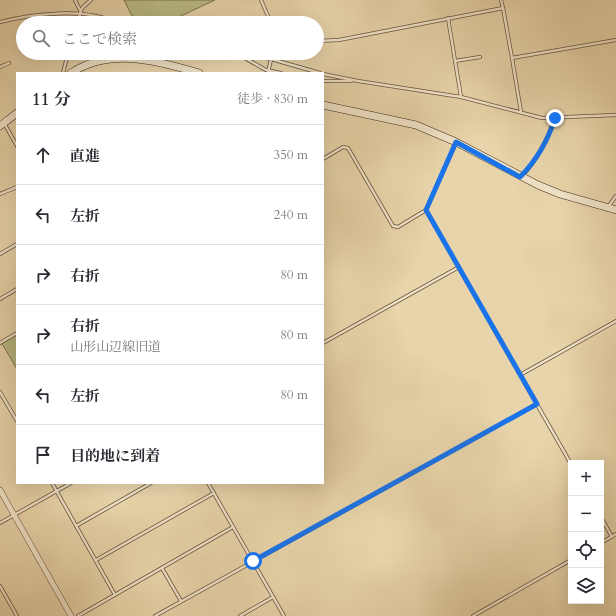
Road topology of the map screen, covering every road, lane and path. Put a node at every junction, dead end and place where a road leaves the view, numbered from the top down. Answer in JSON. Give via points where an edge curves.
{"nodes":[{"id":1,"x":75,"y":0,"type":"edge"},
{"id":2,"x":91,"y":0,"type":"edge"},
{"id":3,"x":260,"y":0,"type":"edge"},
{"id":4,"x":501,"y":0,"type":"edge"},
{"id":5,"x":502,"y":8,"type":"junction"},
{"id":6,"x":81,"y":13,"type":"junction"},
{"id":7,"x":44,"y":16,"type":"edge"},
{"id":8,"x":80,"y":16,"type":"edge"},
{"id":9,"x":98,"y":16,"type":"edge"},
{"id":10,"x":268,"y":16,"type":"edge"},
{"id":11,"x":448,"y":18,"type":"junction"},
{"id":12,"x":16,"y":19,"type":"edge"},
{"id":13,"x":0,"y":22,"type":"edge"},
{"id":14,"x":616,"y":40,"type":"edge"},
{"id":15,"x":324,"y":41,"type":"edge"},
{"id":16,"x":480,"y":57,"type":"dead end"},
{"id":17,"x":512,"y":58,"type":"junction"},
{"id":18,"x":67,"y":60,"type":"edge"},
{"id":19,"x":103,"y":60,"type":"edge"},
{"id":20,"x":144,"y":60,"type":"edge"},
{"id":21,"x":248,"y":60,"type":"edge"},
{"id":22,"x":271,"y":60,"type":"edge"},
{"id":23,"x":278,"y":60,"type":"edge"},
{"id":24,"x":456,"y":61,"type":"junction"},
{"id":25,"x":9,"y":63,"type":"dead end"},
{"id":26,"x":0,"y":67,"type":"edge"},
{"id":27,"x":184,"y":71,"type":"edge"},
{"id":28,"x":64,"y":72,"type":"edge"},
{"id":29,"x":73,"y":72,"type":"edge"},
{"id":30,"x":268,"y":72,"type":"edge"},
{"id":31,"x":317,"y":72,"type":"edge"},
{"id":32,"x":324,"y":74,"type":"edge"},
{"id":33,"x":324,"y":80,"type":"edge"},
{"id":34,"x":358,"y":81,"type":"junction"},
{"id":35,"x":461,"y":97,"type":"junction"},
{"id":36,"x":324,"y":105,"type":"edge"},
{"id":37,"x":521,"y":112,"type":"junction"},
{"id":38,"x":16,"y":114,"type":"edge"},
{"id":39,"x":616,"y":115,"type":"edge"},
{"id":40,"x":555,"y":118,"type":"junction"},
{"id":41,"x":2,"y":124,"type":"edge"},
{"id":42,"x":456,"y":142,"type":"junction"},
{"id":43,"x":16,"y":145,"type":"edge"},
{"id":44,"x":324,"y":157,"type":"edge"},
{"id":45,"x":520,"y":177,"type":"junction"},
{"id":46,"x":16,"y":187,"type":"edge"},
{"id":47,"x":0,"y":194,"type":"edge"},
{"id":48,"x":616,"y":196,"type":"edge"},
{"id":49,"x":608,"y":207,"type":"junction"},
{"id":50,"x":426,"y":210,"type":"junction"},
{"id":51,"x":616,"y":210,"type":"edge"},
{"id":52,"x":16,"y":245,"type":"edge"},
{"id":53,"x":0,"y":254,"type":"edge"},
{"id":54,"x":459,"y":268,"type":"junction"},
{"id":55,"x":16,"y":290,"type":"edge"},
{"id":56,"x":0,"y":299,"type":"edge"},
{"id":57,"x":616,"y":321,"type":"edge"},
{"id":58,"x":16,"y":334,"type":"edge"},
{"id":59,"x":324,"y":342,"type":"edge"},
{"id":60,"x":0,"y":343,"type":"edge"},
{"id":61,"x":520,"y":375,"type":"junction"},
{"id":62,"x":0,"y":392,"type":"edge"},
{"id":63,"x":537,"y":404,"type":"junction"},
{"id":64,"x":16,"y":419,"type":"edge"},
{"id":65,"x":569,"y":460,"type":"edge"},
{"id":66,"x":53,"y":484,"type":"edge"},
{"id":67,"x":69,"y":484,"type":"edge"},
{"id":68,"x":150,"y":484,"type":"edge"},
{"id":69,"x":209,"y":484,"type":"edge"},
{"id":70,"x":0,"y":490,"type":"edge"},
{"id":71,"x":57,"y":491,"type":"junction"},
{"id":72,"x":214,"y":493,"type":"junction"},
{"id":73,"x":14,"y":515,"type":"junction"},
{"id":74,"x":604,"y":522,"type":"edge"},
{"id":75,"x":0,"y":523,"type":"edge"},
{"id":76,"x":76,"y":526,"type":"junction"},
{"id":77,"x":233,"y":527,"type":"junction"},
{"id":78,"x":616,"y":534,"type":"edge"},
{"id":79,"x":612,"y":537,"type":"junction"},
{"id":80,"x":604,"y":541,"type":"edge"},
{"id":81,"x":96,"y":560,"type":"junction"},
{"id":82,"x":253,"y":561,"type":"junction"},
{"id":83,"x":568,"y":562,"type":"edge"},
{"id":84,"x":162,"y":568,"type":"junction"},
{"id":85,"x":0,"y":586,"type":"edge"},
{"id":86,"x":115,"y":595,"type":"junction"},
{"id":87,"x":273,"y":597,"type":"junction"},
{"id":88,"x":181,"y":601,"type":"junction"},
{"id":89,"x":17,"y":616,"type":"edge"},
{"id":90,"x":71,"y":616,"type":"edge"},
{"id":91,"x":78,"y":616,"type":"edge"},
{"id":92,"x":155,"y":616,"type":"edge"},
{"id":93,"x":240,"y":616,"type":"edge"},
{"id":94,"x":284,"y":616,"type":"edge"},
{"id":95,"x":473,"y":616,"type":"edge"}],
"edges":[{"from":1,"to":6,"type":"lane"},
{"from":2,"to":6,"type":"lane","via":[[82,8]]},
{"from":3,"to":10,"type":"lane"},
{"from":4,"to":5,"type":"lane"},
{"from":5,"to":11,"type":"lane"},
{"from":5,"to":17,"type":"lane"},
{"from":6,"to":7,"type":"lane"},
{"from":6,"to":8,"type":"lane"},
{"from":6,"to":9,"type":"lane"},
{"from":11,"to":15,"type":"lane","via":[[339,40]]},
{"from":11,"to":24,"type":"lane"},
{"from":12,"to":13,"type":"lane"},
{"from":14,"to":17,"type":"lane"},
{"from":16,"to":24,"type":"lane"},
{"from":17,"to":37,"type":"lane"},
{"from":18,"to":28,"type":"lane"},
{"from":19,"to":29,"type":"street"},
{"from":20,"to":27,"type":"street"},
{"from":21,"to":30,"type":"lane"},
{"from":22,"to":30,"type":"lane"},
{"from":23,"to":31,"type":"lane"},
{"from":24,"to":35,"type":"lane"},
{"from":25,"to":26,"type":"lane"},
{"from":32,"to":34,"type":"lane"},
{"from":33,"to":34,"type":"lane"},
{"from":34,"to":35,"type":"lane"},
{"from":35,"to":37,"type":"lane"},
{"from":36,"to":42,"type":"street","via":[[404,121]]},
{"from":37,"to":40,"type":"lane","via":[[542,118]]},
{"from":38,"to":41,"type":"street"},
{"from":39,"to":40,"type":"lane"},
{"from":40,"to":45,"type":"lane","via":[[540,153]]},
{"from":41,"to":43,"type":"lane"},
{"from":42,"to":45,"type":"street"},
{"from":42,"to":50,"type":"lane"},
{"from":44,"to":50,"type":"lane","via":[[343,147],[348,148],[393,226],[398,227]]},
{"from":45,"to":49,"type":"street","via":[[560,194]]},
{"from":46,"to":47,"type":"lane"},
{"from":48,"to":49,"type":"lane"},
{"from":49,"to":51,"type":"street"},
{"from":50,"to":54,"type":"lane"},
{"from":52,"to":53,"type":"lane"},
{"from":54,"to":59,"type":"lane"},
{"from":54,"to":61,"type":"lane"},
{"from":55,"to":56,"type":"lane"},
{"from":57,"to":61,"type":"lane"},
{"from":58,"to":60,"type":"lane"},
{"from":61,"to":63,"type":"lane"},
{"from":62,"to":64,"type":"lane"},
{"from":63,"to":65,"type":"lane"},
{"from":63,"to":82,"type":"lane"},
{"from":66,"to":71,"type":"lane"},
{"from":67,"to":71,"type":"lane"},
{"from":68,"to":76,"type":"lane"},
{"from":69,"to":72,"type":"lane"},
{"from":70,"to":73,"type":"street"},
{"from":71,"to":73,"type":"lane"},
{"from":71,"to":76,"type":"lane"},
{"from":72,"to":77,"type":"lane"},
{"from":72,"to":81,"type":"lane"},
{"from":73,"to":75,"type":"lane"},
{"from":73,"to":90,"type":"street"},
{"from":74,"to":79,"type":"lane"},
{"from":76,"to":81,"type":"lane"},
{"from":77,"to":82,"type":"lane"},
{"from":77,"to":84,"type":"lane"},
{"from":78,"to":79,"type":"lane"},
{"from":79,"to":80,"type":"lane"},
{"from":81,"to":86,"type":"lane"},
{"from":82,"to":87,"type":"lane"},
{"from":82,"to":88,"type":"lane"},
{"from":83,"to":95,"type":"lane"},
{"from":84,"to":86,"type":"lane"},
{"from":84,"to":88,"type":"lane"},
{"from":85,"to":89,"type":"lane"},
{"from":86,"to":91,"type":"lane"},
{"from":87,"to":93,"type":"lane"},
{"from":87,"to":94,"type":"lane"},
{"from":88,"to":92,"type":"lane"}]}
